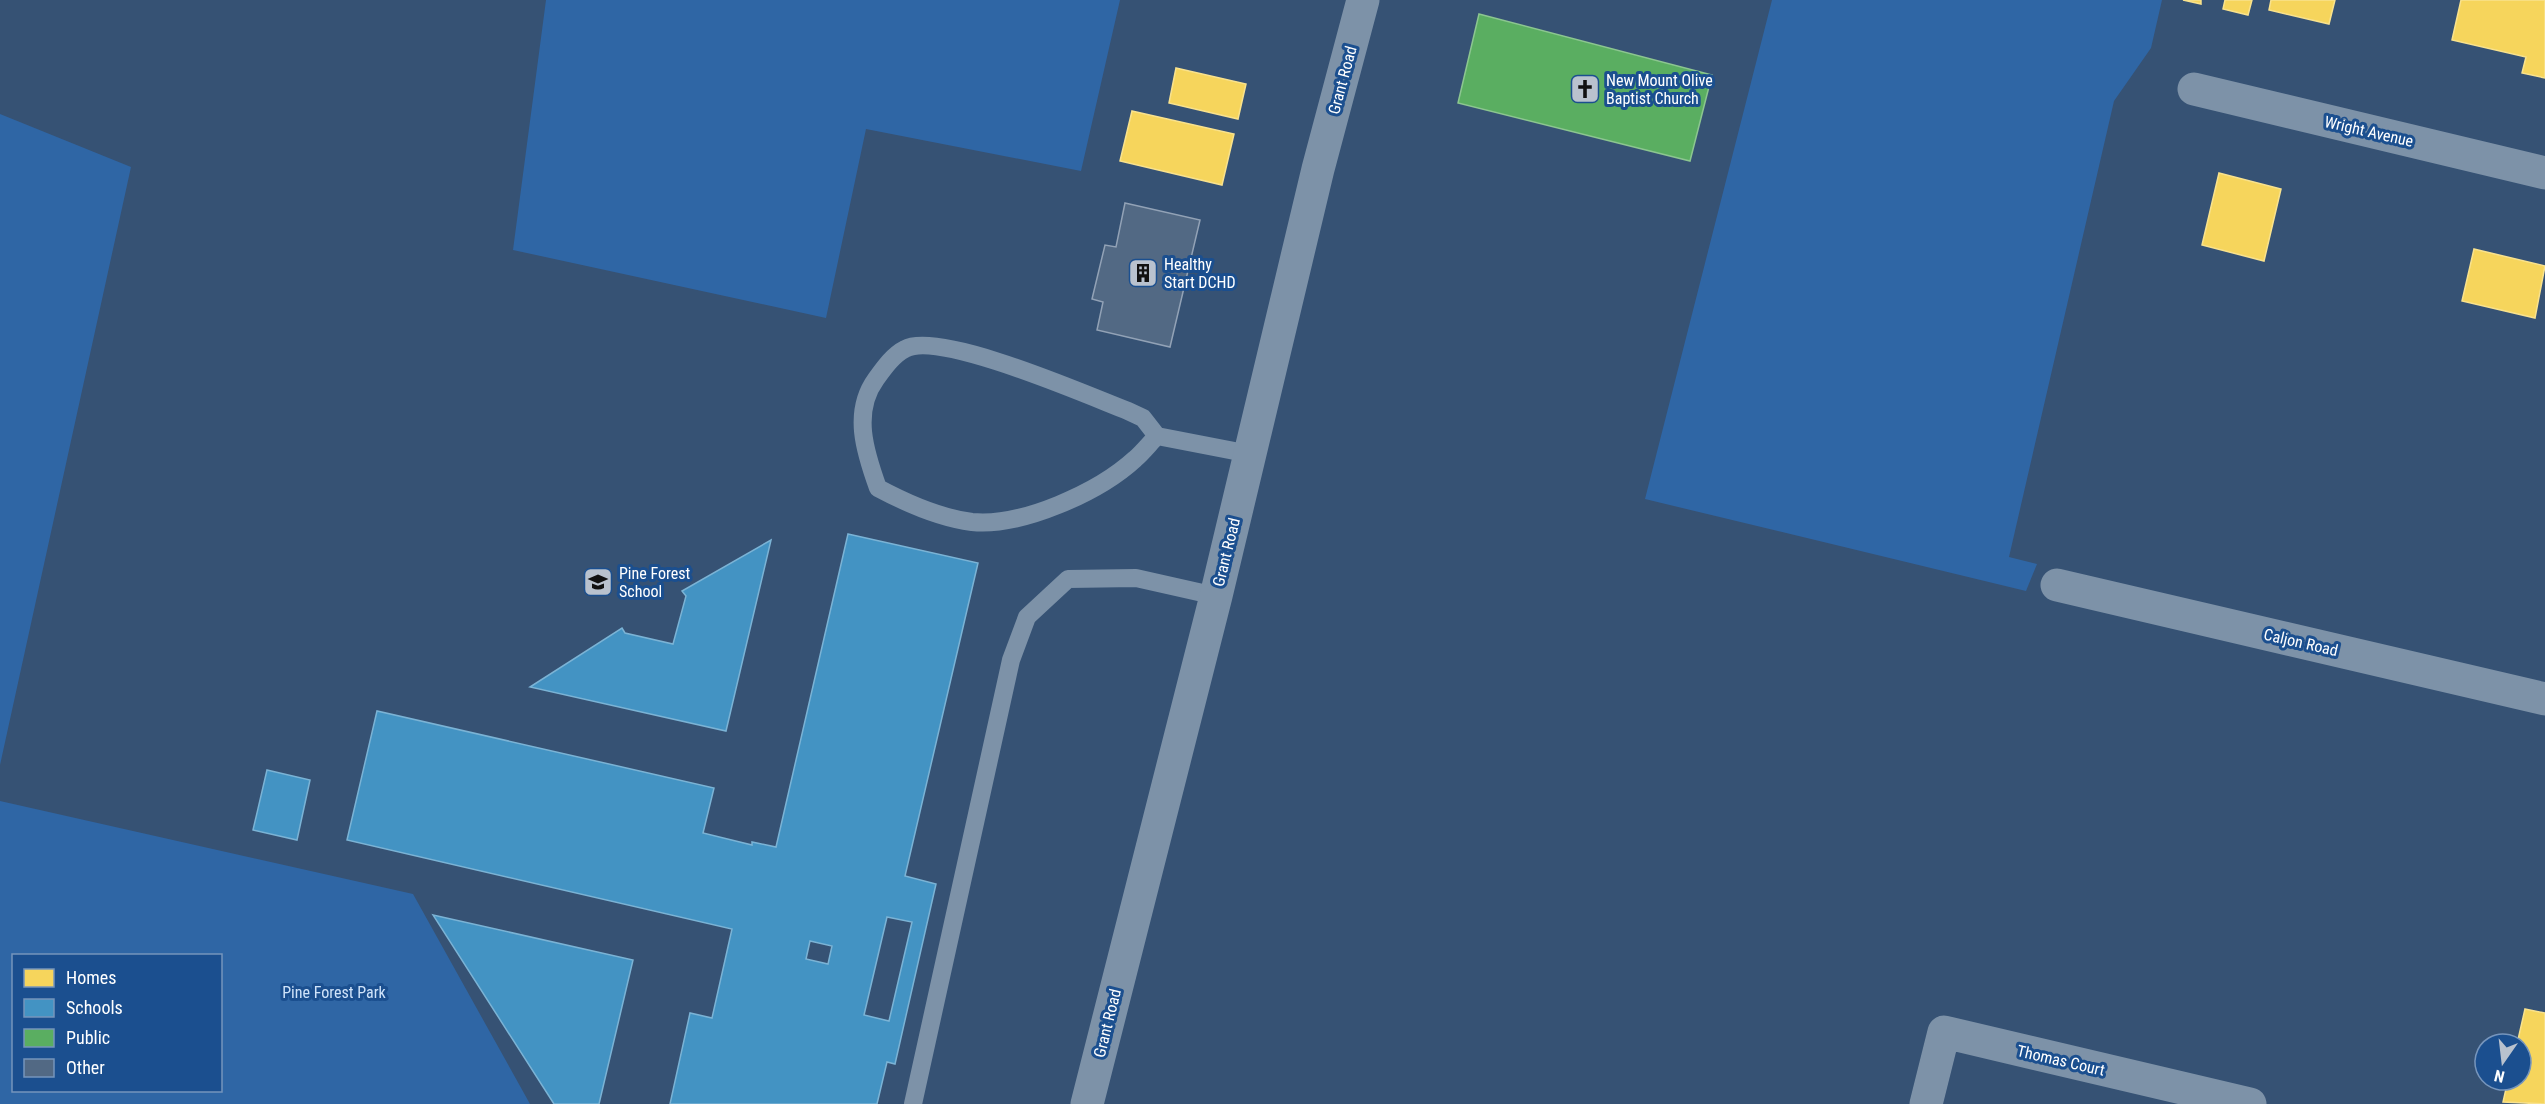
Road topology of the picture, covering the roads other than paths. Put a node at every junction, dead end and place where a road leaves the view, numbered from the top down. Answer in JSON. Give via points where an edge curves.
{"nodes":[{"id":1,"x":1356,"y":2,"type":"edge"},
{"id":2,"x":2194,"y":89,"type":"dead end"},
{"id":3,"x":2545,"y":173,"type":"edge"},
{"id":4,"x":1157,"y":436,"type":"junction"},
{"id":5,"x":1250,"y":454,"type":"junction"},
{"id":6,"x":2057,"y":585,"type":"dead end"},
{"id":7,"x":1216,"y":596,"type":"junction"},
{"id":8,"x":2545,"y":699,"type":"edge"},
{"id":9,"x":913,"y":1104,"type":"edge"},
{"id":10,"x":1087,"y":1104,"type":"edge"},
{"id":11,"x":1926,"y":1104,"type":"edge"},
{"id":12,"x":2250,"y":1104,"type":"edge"}],
"edges":[{"from":1,"to":5,"type":"street","name":"Grant Road"},
{"from":2,"to":3,"type":"street","name":"Wright Avenue"},
{"from":4,"to":4,"type":"lane","via":[[1134,460],[1103,482],[1040,513],[971,522],[909,505],[878,488],[861,423],[867,391],[887,364],[906,348],[924,347],[1008,363],[1143,418]]},
{"from":4,"to":5,"type":"lane"},
{"from":5,"to":7,"type":"street","name":"Grant Road"},
{"from":6,"to":8,"type":"street","name":"Caljon Road"},
{"from":7,"to":9,"type":"lane","via":[[1136,578],[1068,579],[1027,617],[1011,660]]},
{"from":7,"to":10,"type":"street","name":"Grant Road"},
{"from":11,"to":12,"type":"street","name":"Thomas Court","via":[[1944,1032]]}]}
